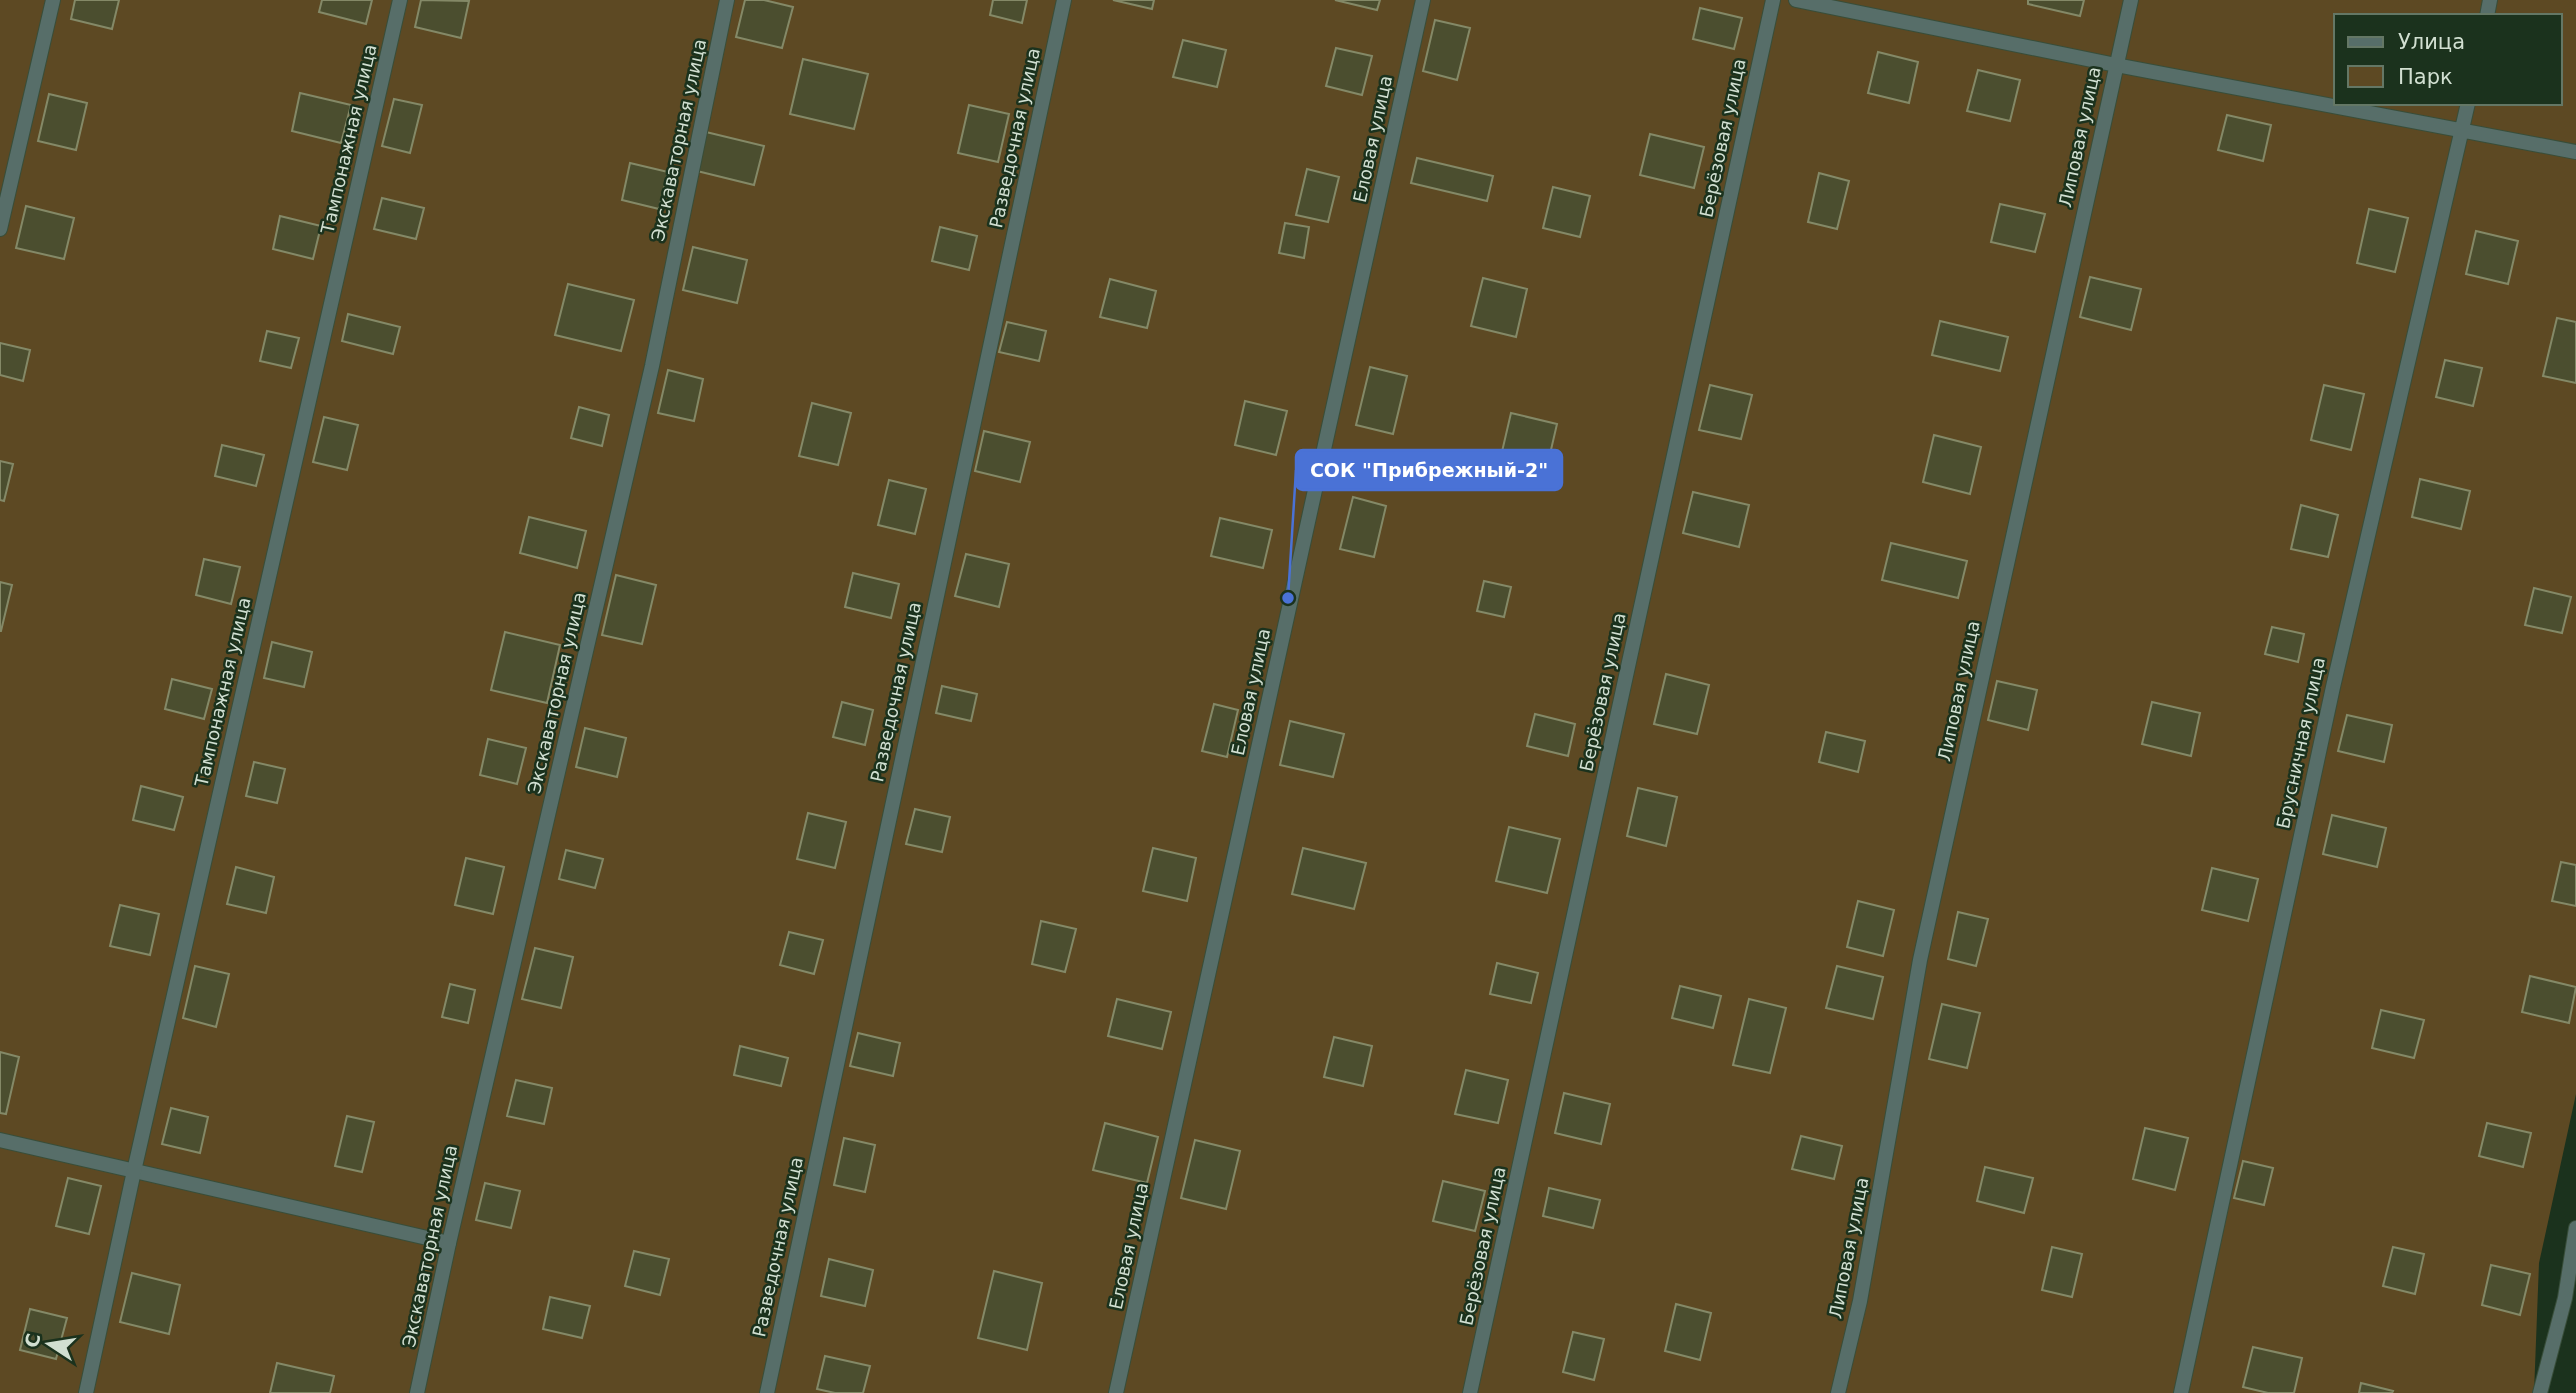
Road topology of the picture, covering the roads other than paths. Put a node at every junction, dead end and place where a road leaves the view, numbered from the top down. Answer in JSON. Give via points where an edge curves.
{"nodes":[{"id":1,"x":52,"y":0,"type":"edge"},
{"id":2,"x":400,"y":0,"type":"edge"},
{"id":3,"x":727,"y":0,"type":"edge"},
{"id":4,"x":1064,"y":0,"type":"edge"},
{"id":5,"x":1423,"y":0,"type":"edge"},
{"id":6,"x":1773,"y":0,"type":"edge"},
{"id":7,"x":1796,"y":0,"type":"edge"},
{"id":8,"x":2131,"y":0,"type":"edge"},
{"id":9,"x":2116,"y":65,"type":"junction"},
{"id":10,"x":2468,"y":105,"type":"edge"},
{"id":11,"x":2462,"y":131,"type":"junction"},
{"id":12,"x":2576,"y":152,"type":"edge"},
{"id":13,"x":0,"y":229,"type":"edge"},
{"id":14,"x":0,"y":1140,"type":"edge"},
{"id":15,"x":134,"y":1171,"type":"junction"},
{"id":16,"x":2576,"y":1228,"type":"edge"},
{"id":17,"x":449,"y":1243,"type":"junction"},
{"id":18,"x":86,"y":1393,"type":"edge"},
{"id":19,"x":417,"y":1393,"type":"edge"},
{"id":20,"x":767,"y":1393,"type":"edge"},
{"id":21,"x":1116,"y":1393,"type":"edge"},
{"id":22,"x":1470,"y":1393,"type":"edge"},
{"id":23,"x":1838,"y":1393,"type":"edge"},
{"id":24,"x":2181,"y":1393,"type":"edge"},
{"id":25,"x":2540,"y":1393,"type":"edge"}],
"edges":[{"from":1,"to":13,"type":"street"},
{"from":2,"to":15,"type":"street","name":"Тампонажная улица"},
{"from":3,"to":17,"type":"street","name":"Экскаваторная улица","via":[[652,366]]},
{"from":4,"to":20,"type":"street","name":"Разведочная улица"},
{"from":5,"to":21,"type":"street","name":"Еловая улица"},
{"from":6,"to":22,"type":"street","name":"Берёзовая улица"},
{"from":7,"to":9,"type":"street"},
{"from":8,"to":9,"type":"street","name":"Липовая улица"},
{"from":9,"to":11,"type":"street"},
{"from":9,"to":23,"type":"street","name":"Липовая улица","via":[[1920,960],[1860,1301]]},
{"from":10,"to":11,"type":"street","name":"Брусничная улица"},
{"from":11,"to":12,"type":"street"},
{"from":11,"to":24,"type":"street","name":"Брусничная улица","via":[[2333,687]]},
{"from":14,"to":15,"type":"street"},
{"from":15,"to":17,"type":"street"},
{"from":15,"to":18,"type":"street","name":"Тампонажная улица"},
{"from":16,"to":25,"type":"street","via":[[2565,1298]]},
{"from":17,"to":19,"type":"street","name":"Экскаваторная улица"}]}
